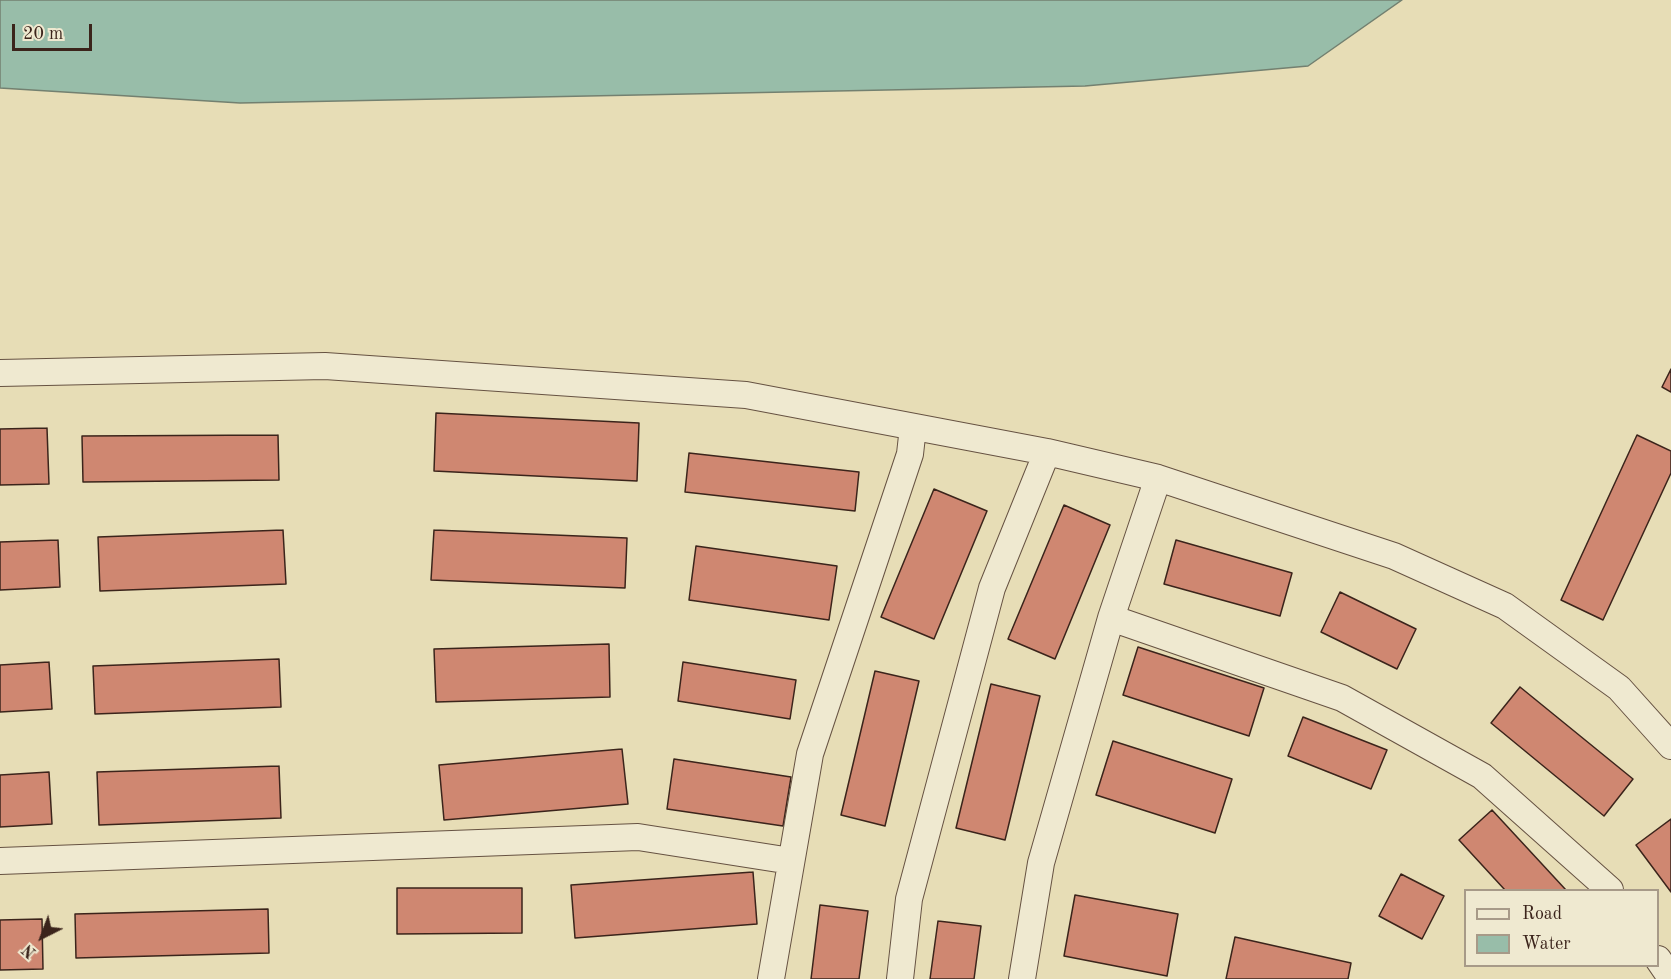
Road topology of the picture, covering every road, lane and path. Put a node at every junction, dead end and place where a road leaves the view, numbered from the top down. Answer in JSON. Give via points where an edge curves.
{"nodes":[{"id":1,"x":0,"y":374,"type":"edge"},
{"id":2,"x":914,"y":427,"type":"junction"},
{"id":3,"x":1047,"y":452,"type":"junction"},
{"id":4,"x":1158,"y":478,"type":"junction"},
{"id":5,"x":1111,"y":618,"type":"junction"},
{"id":6,"x":1671,"y":746,"type":"edge"},
{"id":7,"x":0,"y":861,"type":"edge"},
{"id":8,"x":791,"y":861,"type":"junction"},
{"id":9,"x":1608,"y":889,"type":"edge"},
{"id":10,"x":1659,"y":960,"type":"edge"},
{"id":11,"x":1671,"y":978,"type":"edge"},
{"id":12,"x":771,"y":979,"type":"edge"},
{"id":13,"x":900,"y":979,"type":"edge"},
{"id":14,"x":1022,"y":979,"type":"edge"}],
"edges":[{"from":1,"to":2,"type":"street","via":[[325,366],[746,395]]},
{"from":2,"to":3,"type":"street"},
{"from":2,"to":8,"type":"street","via":[[910,454],[810,754]]},
{"from":3,"to":4,"type":"street"},
{"from":3,"to":13,"type":"street","via":[[992,588],[909,899]]},
{"from":4,"to":5,"type":"street"},
{"from":4,"to":6,"type":"street","via":[[1394,555],[1505,606],[1619,688]]},
{"from":5,"to":9,"type":"street","via":[[1342,698],[1482,776]]},
{"from":5,"to":14,"type":"street","via":[[1041,863]]},
{"from":7,"to":8,"type":"street","via":[[638,837]]},
{"from":8,"to":12,"type":"street"},
{"from":10,"to":11,"type":"street"}]}
